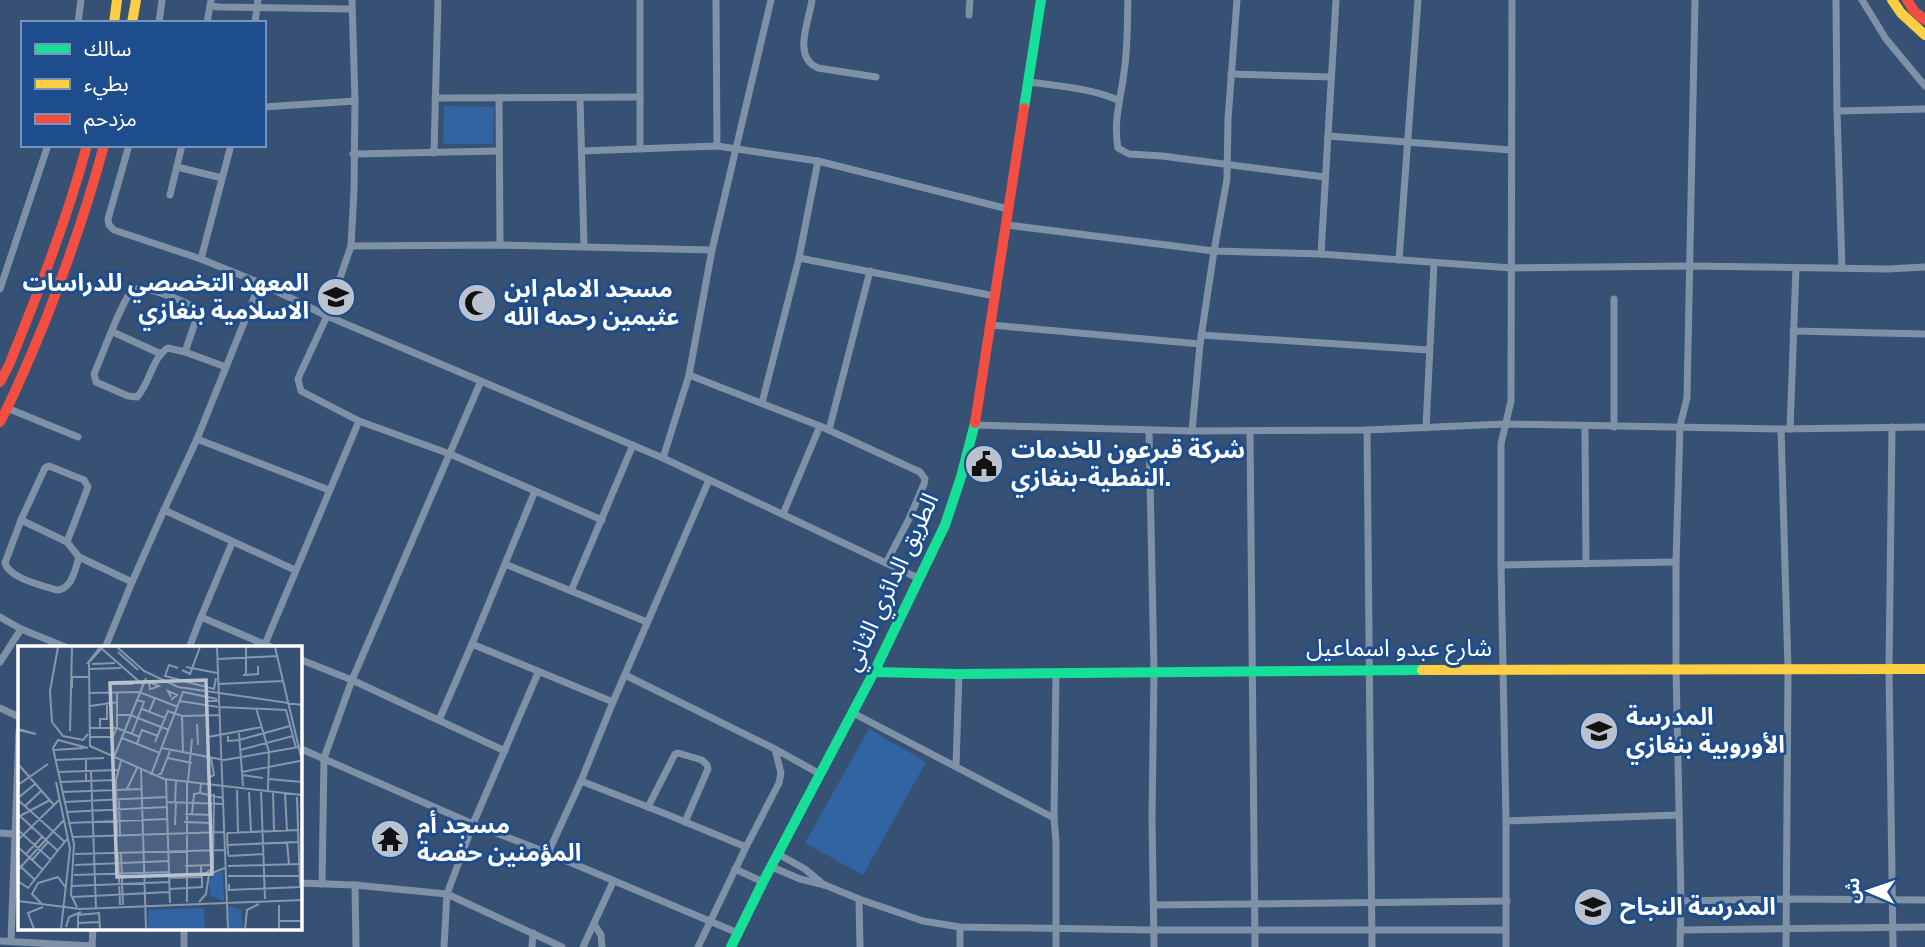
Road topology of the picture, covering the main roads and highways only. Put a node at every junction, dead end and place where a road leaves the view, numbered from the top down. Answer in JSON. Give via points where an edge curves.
{"nodes":[{"id":1,"x":117,"y":0,"type":"edge"},
{"id":2,"x":136,"y":0,"type":"edge"},
{"id":3,"x":1041,"y":0,"type":"edge"},
{"id":4,"x":1892,"y":0,"type":"edge"},
{"id":5,"x":1906,"y":0,"type":"edge"},
{"id":6,"x":1925,"y":20,"type":"edge"},
{"id":7,"x":114,"y":21,"type":"edge"},
{"id":8,"x":132,"y":21,"type":"edge"},
{"id":9,"x":1925,"y":35,"type":"edge"},
{"id":10,"x":86,"y":147,"type":"edge"},
{"id":11,"x":103,"y":147,"type":"edge"},
{"id":12,"x":0,"y":382,"type":"edge"},
{"id":13,"x":0,"y":422,"type":"edge"},
{"id":14,"x":1925,"y":669,"type":"edge"},
{"id":15,"x":874,"y":672,"type":"junction"},
{"id":16,"x":732,"y":947,"type":"edge"}],
"edges":[{"from":1,"to":7,"type":"main road"},
{"from":2,"to":8,"type":"main road"},
{"from":3,"to":15,"type":"main road","name":"الطريق الدائري الثاني","via":[[975,425],[945,525]]},
{"from":4,"to":9,"type":"main road"},
{"from":5,"to":6,"type":"main road"},
{"from":10,"to":12,"type":"main road","via":[[53,253]]},
{"from":11,"to":13,"type":"main road","via":[[65,272]]},
{"from":14,"to":15,"type":"main road","name":"شارع عبدو اسماعيل"},
{"from":15,"to":16,"type":"main road","name":"الطريق الدائري الثاني"}]}
